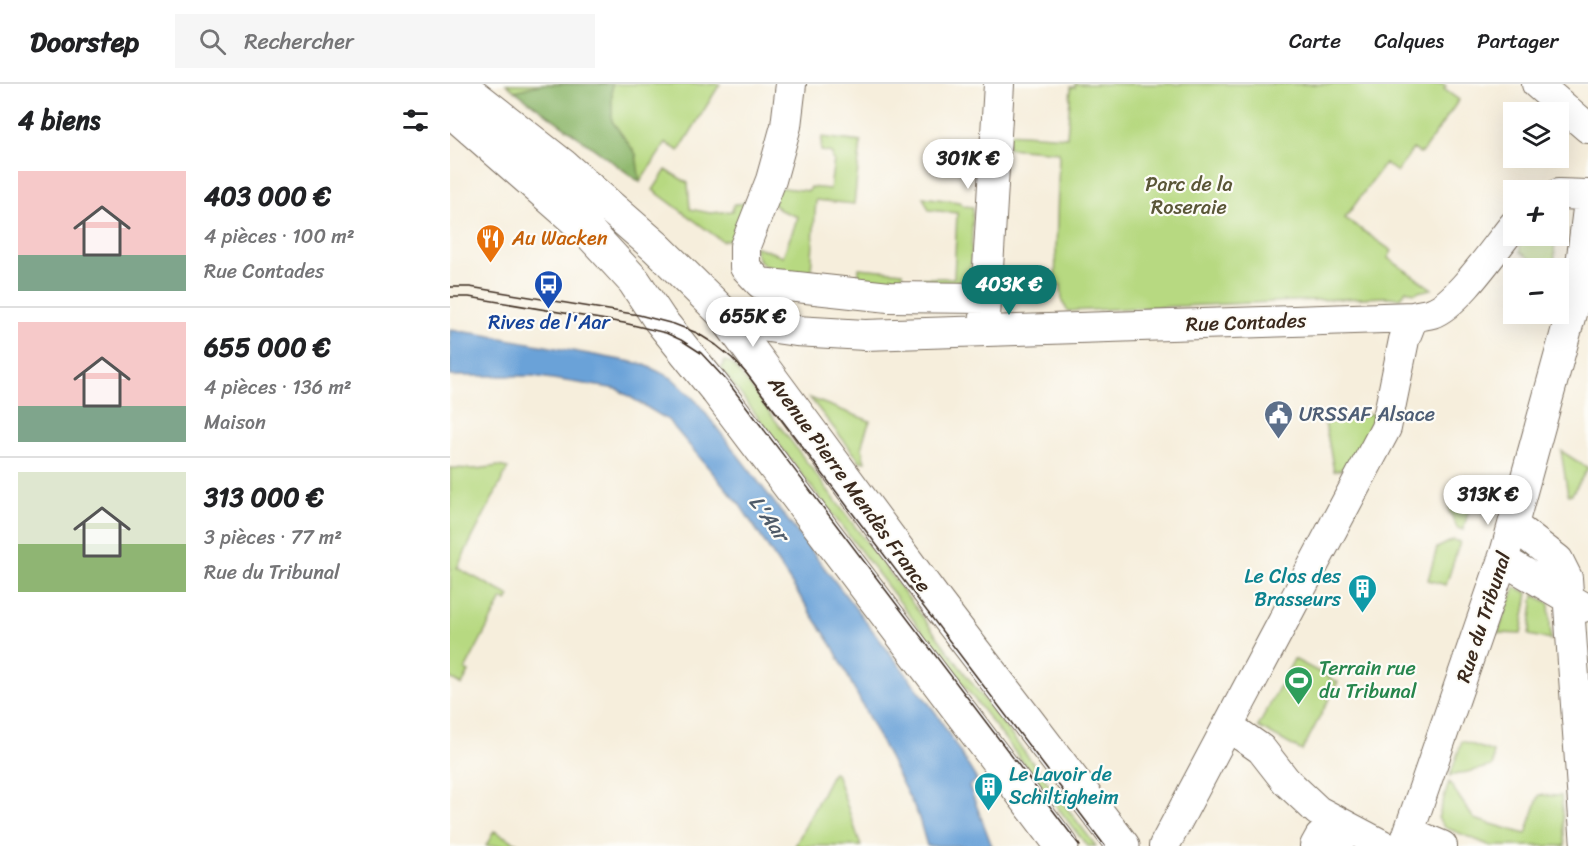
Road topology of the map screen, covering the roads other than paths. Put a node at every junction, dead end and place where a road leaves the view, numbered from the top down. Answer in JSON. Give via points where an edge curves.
{"nodes":[{"id":1,"x":459,"y":84,"type":"edge"},
{"id":2,"x":790,"y":84,"type":"edge"},
{"id":3,"x":999,"y":84,"type":"edge"},
{"id":4,"x":1537,"y":84,"type":"edge"},
{"id":5,"x":450,"y":110,"type":"edge"},
{"id":6,"x":1588,"y":128,"type":"edge"},
{"id":7,"x":1569,"y":194,"type":"edge"},
{"id":8,"x":1588,"y":195,"type":"edge"},
{"id":9,"x":1588,"y":209,"type":"edge"},
{"id":10,"x":1503,"y":238,"type":"edge"},
{"id":11,"x":634,"y":280,"type":"junction"},
{"id":12,"x":986,"y":298,"type":"junction"},
{"id":13,"x":722,"y":312,"type":"junction"},
{"id":14,"x":1413,"y":316,"type":"junction"},
{"id":15,"x":985,"y":331,"type":"junction"},
{"id":16,"x":1513,"y":525,"type":"junction"},
{"id":17,"x":1503,"y":560,"type":"junction"},
{"id":18,"x":1578,"y":604,"type":"edge"},
{"id":19,"x":1228,"y":726,"type":"junction"},
{"id":20,"x":1399,"y":841,"type":"edge"},
{"id":21,"x":1062,"y":846,"type":"edge"},
{"id":22,"x":1123,"y":846,"type":"edge"},
{"id":23,"x":1164,"y":846,"type":"edge"},
{"id":24,"x":1316,"y":846,"type":"edge"},
{"id":25,"x":1338,"y":846,"type":"edge"},
{"id":26,"x":1442,"y":846,"type":"edge"},
{"id":27,"x":1586,"y":846,"type":"edge"}],
"edges":[{"from":1,"to":13,"type":"main road","name":"Avenue Pierre Mendès France","via":[[571,172]]},
{"from":2,"to":12,"type":"street","via":[[786,126],[771,180],[745,246],[745,267],[760,283],[889,297]]},
{"from":3,"to":12,"type":"street"},
{"from":4,"to":6,"type":"street"},
{"from":5,"to":11,"type":"main road","via":[[577,221]]},
{"from":7,"to":8,"type":"street"},
{"from":9,"to":16,"type":"street","name":"Rue du Tribunal","via":[[1578,288]]},
{"from":10,"to":14,"type":"street","name":"Rue Contades","via":[[1445,306]]},
{"from":11,"to":13,"type":"main road","name":"Rue Contades"},
{"from":11,"to":21,"type":"main road","via":[[660,320]]},
{"from":12,"to":15,"type":"street"},
{"from":13,"to":15,"type":"street","name":"Rue Contades","via":[[761,326],[796,331],[865,335]]},
{"from":13,"to":22,"type":"main road","name":"Avenue Pierre Mendès France"},
{"from":14,"to":15,"type":"street","name":"Rue Contades"},
{"from":14,"to":19,"type":"street","via":[[1404,340],[1386,428]]},
{"from":16,"to":17,"type":"street","name":"Rue du Tribunal"},
{"from":16,"to":18,"type":"street","via":[[1558,560]]},
{"from":17,"to":18,"type":"street"},
{"from":17,"to":20,"type":"street","name":"Rue du Tribunal"},
{"from":18,"to":27,"type":"street"},
{"from":19,"to":20,"type":"street","via":[[1262,749],[1286,781],[1318,812]]},
{"from":19,"to":23,"type":"street"},
{"from":20,"to":26,"type":"street"},
{"from":24,"to":25,"type":"street","via":[[1320,837]]}]}
